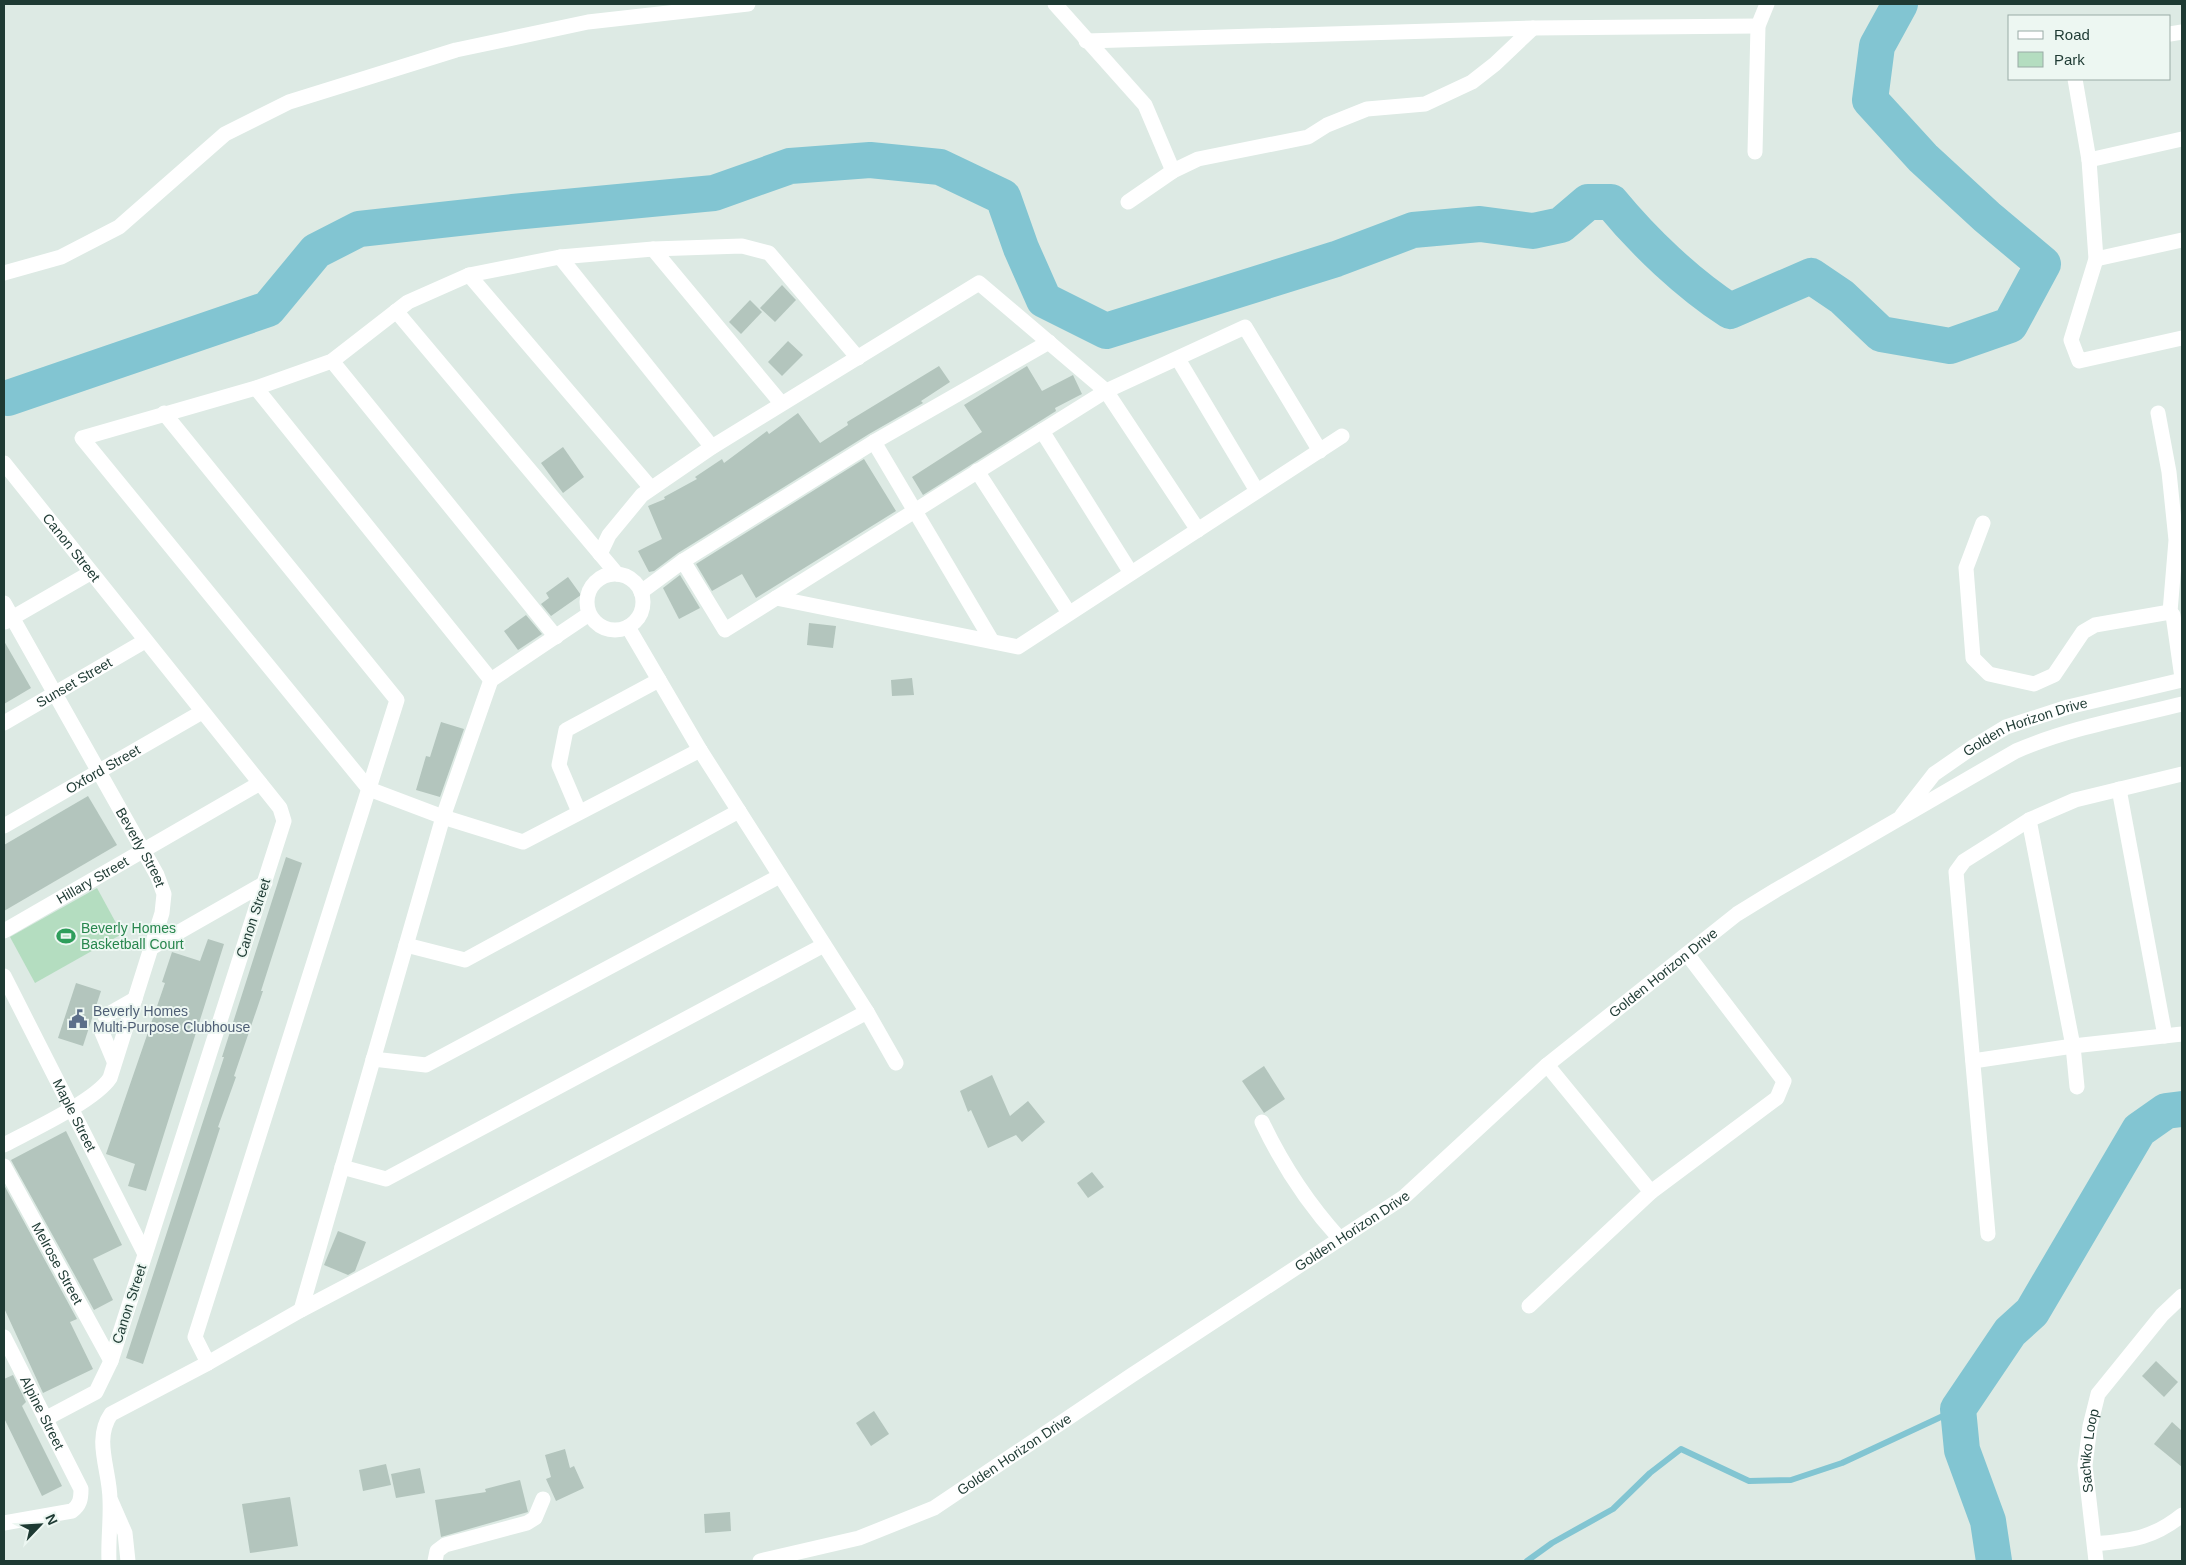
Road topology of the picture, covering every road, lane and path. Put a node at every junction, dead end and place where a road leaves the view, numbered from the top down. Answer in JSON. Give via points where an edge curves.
{"nodes":[{"id":1,"x":748,"y":4,"type":"edge"},
{"id":2,"x":1055,"y":4,"type":"edge"},
{"id":3,"x":1768,"y":4,"type":"edge"},
{"id":4,"x":1758,"y":26,"type":"junction"},
{"id":5,"x":1533,"y":28,"type":"junction"},
{"id":6,"x":1086,"y":41,"type":"junction"},
{"id":7,"x":2075,"y":80,"type":"edge"},
{"id":8,"x":2182,"y":139,"type":"edge"},
{"id":9,"x":1755,"y":152,"type":"dead end"},
{"id":10,"x":2089,"y":160,"type":"junction"},
{"id":11,"x":1173,"y":171,"type":"junction"},
{"id":12,"x":1128,"y":202,"type":"dead end"},
{"id":13,"x":2182,"y":240,"type":"edge"},
{"id":14,"x":653,"y":250,"type":"junction"},
{"id":15,"x":560,"y":257,"type":"junction"},
{"id":16,"x":2096,"y":259,"type":"junction"},
{"id":17,"x":4,"y":273,"type":"edge"},
{"id":18,"x":469,"y":275,"type":"junction"},
{"id":19,"x":396,"y":311,"type":"junction"},
{"id":20,"x":2182,"y":338,"type":"edge"},
{"id":21,"x":1049,"y":342,"type":"junction"},
{"id":22,"x":858,"y":358,"type":"junction"},
{"id":23,"x":1178,"y":359,"type":"junction"},
{"id":24,"x":332,"y":361,"type":"junction"},
{"id":25,"x":256,"y":388,"type":"junction"},
{"id":26,"x":1106,"y":391,"type":"junction"},
{"id":27,"x":781,"y":403,"type":"junction"},
{"id":28,"x":164,"y":413,"type":"junction"},
{"id":29,"x":2158,"y":413,"type":"dead end"},
{"id":30,"x":1042,"y":431,"type":"junction"},
{"id":31,"x":1342,"y":436,"type":"dead end"},
{"id":32,"x":874,"y":442,"type":"junction"},
{"id":33,"x":712,"y":446,"type":"junction"},
{"id":34,"x":1320,"y":451,"type":"junction"},
{"id":35,"x":4,"y":463,"type":"edge"},
{"id":36,"x":977,"y":471,"type":"junction"},
{"id":37,"x":651,"y":488,"type":"junction"},
{"id":38,"x":1257,"y":491,"type":"junction"},
{"id":39,"x":915,"y":511,"type":"junction"},
{"id":40,"x":1983,"y":522,"type":"dead end"},
{"id":41,"x":1198,"y":530,"type":"junction"},
{"id":42,"x":600,"y":554,"type":"junction"},
{"id":43,"x":683,"y":561,"type":"junction"},
{"id":44,"x":90,"y":573,"type":"junction"},
{"id":45,"x":1131,"y":573,"type":"junction"},
{"id":46,"x":617,"y":574,"type":"junction"},
{"id":47,"x":642,"y":592,"type":"junction"},
{"id":48,"x":776,"y":598,"type":"junction"},
{"id":49,"x":4,"y":603,"type":"edge"},
{"id":50,"x":2170,"y":612,"type":"junction"},
{"id":51,"x":1069,"y":613,"type":"junction"},
{"id":52,"x":589,"y":614,"type":"junction"},
{"id":53,"x":8,"y":620,"type":"edge"},
{"id":54,"x":628,"y":627,"type":"junction"},
{"id":55,"x":556,"y":637,"type":"junction"},
{"id":56,"x":145,"y":641,"type":"junction"},
{"id":57,"x":992,"y":641,"type":"junction"},
{"id":58,"x":2182,"y":679,"type":"edge"},
{"id":59,"x":491,"y":680,"type":"junction"},
{"id":60,"x":659,"y":680,"type":"junction"},
{"id":61,"x":56,"y":693,"type":"junction"},
{"id":62,"x":2182,"y":704,"type":"edge"},
{"id":63,"x":202,"y":712,"type":"junction"},
{"id":64,"x":4,"y":723,"type":"edge"},
{"id":65,"x":700,"y":750,"type":"junction"},
{"id":66,"x":99,"y":771,"type":"junction"},
{"id":67,"x":2182,"y":774,"type":"edge"},
{"id":68,"x":260,"y":784,"type":"junction"},
{"id":69,"x":369,"y":789,"type":"junction"},
{"id":70,"x":2119,"y":789,"type":"junction"},
{"id":71,"x":739,"y":811,"type":"junction"},
{"id":72,"x":579,"y":812,"type":"junction"},
{"id":73,"x":443,"y":817,"type":"junction"},
{"id":74,"x":2029,"y":820,"type":"junction"},
{"id":75,"x":1896,"y":822,"type":"junction"},
{"id":76,"x":4,"y":826,"type":"edge"},
{"id":77,"x":143,"y":850,"type":"junction"},
{"id":78,"x":780,"y":876,"type":"junction"},
{"id":79,"x":265,"y":883,"type":"junction"},
{"id":80,"x":4,"y":931,"type":"edge"},
{"id":81,"x":406,"y":945,"type":"junction"},
{"id":82,"x":824,"y":945,"type":"junction"},
{"id":83,"x":151,"y":948,"type":"junction"},
{"id":84,"x":1687,"y":954,"type":"junction"},
{"id":85,"x":4,"y":976,"type":"edge"},
{"id":86,"x":135,"y":999,"type":"junction"},
{"id":87,"x":867,"y":1012,"type":"junction"},
{"id":88,"x":2182,"y":1034,"type":"edge"},
{"id":89,"x":2165,"y":1036,"type":"junction"},
{"id":90,"x":2073,"y":1046,"type":"junction"},
{"id":91,"x":374,"y":1060,"type":"junction"},
{"id":92,"x":114,"y":1061,"type":"junction"},
{"id":93,"x":1973,"y":1061,"type":"junction"},
{"id":94,"x":896,"y":1063,"type":"dead end"},
{"id":95,"x":1546,"y":1065,"type":"junction"},
{"id":96,"x":2076,"y":1087,"type":"dead end"},
{"id":97,"x":71,"y":1108,"type":"junction"},
{"id":98,"x":1262,"y":1122,"type":"dead end"},
{"id":99,"x":4,"y":1145,"type":"edge"},
{"id":100,"x":4,"y":1166,"type":"edge"},
{"id":101,"x":342,"y":1167,"type":"junction"},
{"id":102,"x":1651,"y":1192,"type":"junction"},
{"id":103,"x":1988,"y":1234,"type":"dead end"},
{"id":104,"x":1340,"y":1239,"type":"junction"},
{"id":105,"x":145,"y":1254,"type":"junction"},
{"id":106,"x":2182,"y":1296,"type":"edge"},
{"id":107,"x":1529,"y":1306,"type":"dead end"},
{"id":108,"x":301,"y":1310,"type":"junction"},
{"id":109,"x":4,"y":1337,"type":"edge"},
{"id":110,"x":111,"y":1361,"type":"junction"},
{"id":111,"x":208,"y":1363,"type":"junction"},
{"id":112,"x":45,"y":1419,"type":"junction"},
{"id":113,"x":110,"y":1499,"type":"junction"},
{"id":114,"x":543,"y":1500,"type":"dead end"},
{"id":115,"x":2182,"y":1515,"type":"edge"},
{"id":116,"x":4,"y":1523,"type":"edge"},
{"id":117,"x":2095,"y":1544,"type":"junction"},
{"id":118,"x":109,"y":1561,"type":"edge"},
{"id":119,"x":128,"y":1561,"type":"edge"},
{"id":120,"x":435,"y":1561,"type":"edge"},
{"id":121,"x":760,"y":1561,"type":"edge"},
{"id":122,"x":2096,"y":1561,"type":"edge"}],
"edges":[{"from":1,"to":17,"type":"street","via":[[588,22],[456,50],[289,102],[225,134],[119,227],[61,257]]},
{"from":2,"to":6,"type":"street"},
{"from":3,"to":4,"type":"street"},
{"from":4,"to":5,"type":"street"},
{"from":4,"to":9,"type":"street"},
{"from":5,"to":6,"type":"street"},
{"from":5,"to":11,"type":"street","via":[[1472,82],[1424,104],[1367,110],[1327,125],[1308,137],[1198,159]]},
{"from":6,"to":11,"type":"street","via":[[1145,105]]},
{"from":7,"to":10,"type":"street"},
{"from":8,"to":10,"type":"street"},
{"from":10,"to":16,"type":"street"},
{"from":11,"to":12,"type":"street"},
{"from":13,"to":16,"type":"street"},
{"from":14,"to":15,"type":"street"},
{"from":14,"to":22,"type":"street","via":[[742,246],[769,253]]},
{"from":14,"to":27,"type":"street"},
{"from":15,"to":18,"type":"street"},
{"from":15,"to":33,"type":"street"},
{"from":16,"to":20,"type":"street","via":[[2071,340],[2079,361]]},
{"from":18,"to":19,"type":"street","via":[[408,302]]},
{"from":18,"to":37,"type":"street"},
{"from":19,"to":24,"type":"street"},
{"from":19,"to":42,"type":"street"},
{"from":21,"to":22,"type":"street","via":[[979,283]]},
{"from":21,"to":26,"type":"street"},
{"from":21,"to":32,"type":"street"},
{"from":22,"to":27,"type":"street"},
{"from":23,"to":26,"type":"street"},
{"from":23,"to":34,"type":"street","via":[[1245,327]]},
{"from":23,"to":38,"type":"street"},
{"from":24,"to":25,"type":"street"},
{"from":24,"to":55,"type":"street"},
{"from":25,"to":28,"type":"street"},
{"from":25,"to":59,"type":"street"},
{"from":26,"to":30,"type":"street"},
{"from":26,"to":41,"type":"street"},
{"from":27,"to":33,"type":"street"},
{"from":28,"to":69,"type":"street","via":[[397,700]]},
{"from":28,"to":69,"type":"street","via":[[82,438]]},
{"from":29,"to":50,"type":"street","via":[[2169,472],[2176,540]]},
{"from":30,"to":36,"type":"street"},
{"from":30,"to":45,"type":"street"},
{"from":31,"to":34,"type":"street"},
{"from":32,"to":39,"type":"street"},
{"from":32,"to":43,"type":"street"},
{"from":33,"to":37,"type":"street"},
{"from":34,"to":38,"type":"street"},
{"from":35,"to":44,"type":"street","name":"Canon Street"},
{"from":36,"to":39,"type":"street"},
{"from":36,"to":51,"type":"street"},
{"from":37,"to":42,"type":"street","via":[[609,535]]},
{"from":38,"to":41,"type":"street"},
{"from":39,"to":48,"type":"street"},
{"from":39,"to":57,"type":"street"},
{"from":40,"to":50,"type":"street","via":[[1966,568],[1973,658],[1989,674],[2034,684],[2054,675],[2083,632],[2095,624]]},
{"from":41,"to":45,"type":"street"},
{"from":42,"to":46,"type":"street"},
{"from":43,"to":47,"type":"street"},
{"from":43,"to":48,"type":"street","via":[[725,630]]},
{"from":44,"to":53,"type":"street"},
{"from":44,"to":56,"type":"street","name":"Canon Street"},
{"from":45,"to":51,"type":"street"},
{"from":46,"to":47,"type":"street","via":[[632,579]]},
{"from":46,"to":52,"type":"street","via":[[607,574],[592,585],[587,604]]},
{"from":47,"to":54,"type":"street","via":[[640,616]]},
{"from":48,"to":57,"type":"street"},
{"from":49,"to":53,"type":"street","name":"Beverly Street"},
{"from":50,"to":58,"type":"street"},
{"from":51,"to":57,"type":"street","via":[[1018,647]]},
{"from":52,"to":54,"type":"street","via":[[610,630]]},
{"from":52,"to":55,"type":"street"},
{"from":53,"to":61,"type":"street","name":"Beverly Street"},
{"from":54,"to":60,"type":"street"},
{"from":55,"to":59,"type":"street"},
{"from":56,"to":61,"type":"street","name":"Sunset Street"},
{"from":56,"to":63,"type":"street","name":"Canon Street"},
{"from":58,"to":75,"type":"street","name":"Golden Horizon Drive","via":[[2068,706],[2006,727],[1934,774]]},
{"from":59,"to":73,"type":"street"},
{"from":60,"to":65,"type":"street"},
{"from":60,"to":72,"type":"street","via":[[566,730],[559,765]]},
{"from":61,"to":64,"type":"street","name":"Sunset Street"},
{"from":61,"to":66,"type":"street","name":"Beverly Street"},
{"from":62,"to":75,"type":"street","name":"Golden Horizon Drive","via":[[2041,740],[1985,768]]},
{"from":63,"to":66,"type":"street","name":"Oxford Street"},
{"from":63,"to":68,"type":"street","name":"Canon Street"},
{"from":65,"to":71,"type":"street"},
{"from":65,"to":72,"type":"street"},
{"from":66,"to":76,"type":"street","name":"Oxford Street"},
{"from":66,"to":77,"type":"street","name":"Beverly Street"},
{"from":67,"to":70,"type":"street"},
{"from":68,"to":77,"type":"street","name":"Hillary Street"},
{"from":68,"to":79,"type":"street","name":"Canon Street","via":[[280,808],[284,821]]},
{"from":69,"to":73,"type":"street"},
{"from":69,"to":111,"type":"street","via":[[194,1337]]},
{"from":70,"to":74,"type":"street","via":[[2075,800]]},
{"from":70,"to":89,"type":"street"},
{"from":71,"to":78,"type":"street"},
{"from":71,"to":81,"type":"street","via":[[465,960]]},
{"from":72,"to":73,"type":"street","via":[[523,842]]},
{"from":73,"to":81,"type":"street"},
{"from":74,"to":90,"type":"street"},
{"from":74,"to":93,"type":"street","via":[[1964,861],[1956,872]]},
{"from":75,"to":84,"type":"street","name":"Golden Horizon Drive","via":[[1737,914]]},
{"from":77,"to":80,"type":"street","name":"Hillary Street"},
{"from":77,"to":83,"type":"street","name":"Beverly Street","via":[[164,894],[162,913]]},
{"from":78,"to":82,"type":"street"},
{"from":78,"to":91,"type":"street","via":[[426,1065]]},
{"from":79,"to":83,"type":"street"},
{"from":79,"to":105,"type":"street","name":"Canon Street"},
{"from":81,"to":91,"type":"street"},
{"from":82,"to":87,"type":"street"},
{"from":82,"to":101,"type":"street","via":[[386,1179]]},
{"from":83,"to":86,"type":"street","name":"Beverly Street"},
{"from":84,"to":95,"type":"street","name":"Golden Horizon Drive"},
{"from":84,"to":102,"type":"street","via":[[1784,1081],[1777,1098]]},
{"from":85,"to":97,"type":"street","name":"Maple Street"},
{"from":86,"to":92,"type":"street","name":"Beverly Street"},
{"from":86,"to":92,"type":"street","via":[[103,1023]]},
{"from":87,"to":94,"type":"street"},
{"from":87,"to":108,"type":"street"},
{"from":88,"to":89,"type":"street"},
{"from":89,"to":90,"type":"street"},
{"from":90,"to":93,"type":"street"},
{"from":90,"to":96,"type":"street"},
{"from":91,"to":101,"type":"street"},
{"from":92,"to":97,"type":"street","name":"Beverly Street","via":[[105,1086]]},
{"from":93,"to":103,"type":"street"},
{"from":95,"to":102,"type":"street"},
{"from":95,"to":104,"type":"street","name":"Golden Horizon Drive","via":[[1404,1197]]},
{"from":97,"to":99,"type":"street","name":"Beverly Street"},
{"from":97,"to":105,"type":"street","name":"Maple Street"},
{"from":98,"to":104,"type":"street","via":[[1306,1197]]},
{"from":100,"to":110,"type":"street","name":"Melrose Street"},
{"from":101,"to":108,"type":"street"},
{"from":102,"to":107,"type":"street"},
{"from":104,"to":121,"type":"street","name":"Golden Horizon Drive","via":[[934,1508],[859,1538]]},
{"from":105,"to":110,"type":"street","name":"Canon Street"},
{"from":106,"to":117,"type":"street","name":"Sachiko Loop","via":[[2162,1315],[2098,1394],[2085,1466]]},
{"from":108,"to":111,"type":"street"},
{"from":109,"to":112,"type":"street","name":"Alpine Street"},
{"from":110,"to":112,"type":"street","name":"Canon Street","via":[[96,1392]]},
{"from":111,"to":113,"type":"street","via":[[111,1414],[103,1425],[102,1442]]},
{"from":112,"to":116,"type":"street","name":"Alpine Street","via":[[81,1489],[78,1507],[72,1511]]},
{"from":113,"to":118,"type":"street"},
{"from":113,"to":119,"type":"street","via":[[125,1533]]},
{"from":114,"to":120,"type":"street","via":[[535,1518],[527,1523],[445,1545],[437,1551]]},
{"from":115,"to":117,"type":"street","via":[[2166,1528],[2137,1540]]},
{"from":117,"to":122,"type":"street","name":"Sachiko Loop"}]}
